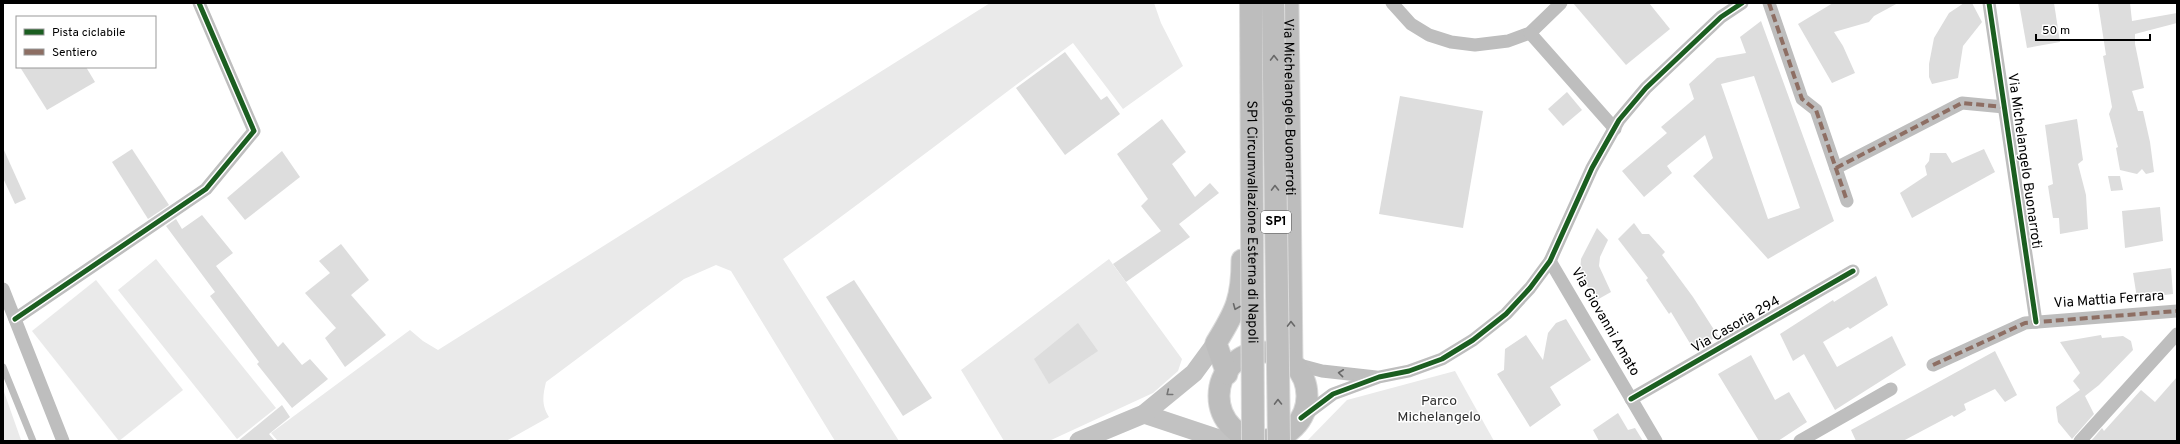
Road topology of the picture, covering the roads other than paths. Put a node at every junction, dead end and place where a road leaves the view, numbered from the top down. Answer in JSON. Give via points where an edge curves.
{"nodes":[{"id":1,"x":199,"y":3,"type":"edge"},
{"id":2,"x":1240,"y":3,"type":"edge"},
{"id":3,"x":1250,"y":3,"type":"edge"},
{"id":4,"x":1273,"y":3,"type":"edge"},
{"id":5,"x":1288,"y":3,"type":"edge"},
{"id":6,"x":1392,"y":3,"type":"edge"},
{"id":7,"x":1561,"y":3,"type":"edge"},
{"id":8,"x":1742,"y":3,"type":"edge"},
{"id":9,"x":1769,"y":3,"type":"edge"},
{"id":10,"x":1989,"y":3,"type":"edge"},
{"id":11,"x":1530,"y":33,"type":"junction"},
{"id":12,"x":2004,"y":107,"type":"junction"},
{"id":13,"x":1614,"y":129,"type":"junction"},
{"id":14,"x":1836,"y":168,"type":"junction"},
{"id":15,"x":1847,"y":201,"type":"dead end"},
{"id":16,"x":1550,"y":261,"type":"junction"},
{"id":17,"x":1852,"y":271,"type":"dead end"},
{"id":18,"x":3,"y":289,"type":"edge"},
{"id":19,"x":2177,"y":311,"type":"edge"},
{"id":20,"x":15,"y":319,"type":"junction"},
{"id":21,"x":2036,"y":322,"type":"junction"},
{"id":22,"x":2177,"y":334,"type":"edge"},
{"id":23,"x":1216,"y":343,"type":"junction"},
{"id":24,"x":1292,"y":363,"type":"junction"},
{"id":25,"x":1933,"y":365,"type":"dead end"},
{"id":26,"x":3,"y":367,"type":"edge"},
{"id":27,"x":1194,"y":373,"type":"junction"},
{"id":28,"x":1228,"y":374,"type":"junction"},
{"id":29,"x":1380,"y":377,"type":"junction"},
{"id":30,"x":1891,"y":389,"type":"dead end"},
{"id":31,"x":1631,"y":399,"type":"junction"},
{"id":32,"x":1144,"y":414,"type":"junction"},
{"id":33,"x":1291,"y":432,"type":"edge"},
{"id":34,"x":1239,"y":437,"type":"edge"},
{"id":35,"x":33,"y":441,"type":"edge"},
{"id":36,"x":63,"y":441,"type":"edge"},
{"id":37,"x":1079,"y":441,"type":"edge"},
{"id":38,"x":1656,"y":441,"type":"edge"},
{"id":39,"x":1800,"y":441,"type":"edge"},
{"id":40,"x":2080,"y":441,"type":"edge"}],
"edges":[{"from":1,"to":20,"type":"street","via":[[254,131],[206,189]]},
{"from":2,"to":23,"type":"main road","one_way":true,"via":[[1243,128],[1242,285],[1237,304]]},
{"from":3,"to":34,"type":"highway","name":"SP1 Circumvallazione Esterna di Napoli","number":"SP1","bridge":true},
{"from":33,"to":4,"type":"highway","name":"SP1 Circumvallazione Esterna di Napoli","number":"SP1","one_way":true,"bridge":true},
{"from":24,"to":5,"type":"main road","name":"Via Michelangelo Buonarroti","one_way":true},
{"from":6,"to":11,"type":"street","via":[[1411,24],[1429,35],[1451,42],[1475,45],[1508,41]]},
{"from":7,"to":11,"type":"street"},
{"from":8,"to":13,"type":"street","via":[[1721,17],[1646,88]]},
{"from":9,"to":14,"type":"street","via":[[1802,99],[1816,110]]},
{"from":10,"to":12,"type":"street","name":"Via Michelangelo Buonarroti"},
{"from":11,"to":13,"type":"street"},
{"from":12,"to":14,"type":"street","name":"Via Michelangelo Buonarroti","via":[[1962,103]]},
{"from":12,"to":21,"type":"street","name":"Via Michelangelo Buonarroti"},
{"from":13,"to":16,"type":"street","via":[[1592,168]]},
{"from":14,"to":15,"type":"street"},
{"from":16,"to":29,"type":"street","via":[[1506,314],[1473,340],[1442,359],[1408,371]]},
{"from":16,"to":31,"type":"street","name":"Via Giovanni Amato"},
{"from":17,"to":31,"type":"street","name":"Via Casoria 294"},
{"from":18,"to":20,"type":"street"},
{"from":19,"to":21,"type":"street","name":"Via Mattia Ferrara"},
{"from":20,"to":36,"type":"street"},
{"from":21,"to":25,"type":"street","name":"Via Mattia Ferrara","via":[[2025,323]]},
{"from":22,"to":40,"type":"street"},
{"from":23,"to":27,"type":"street"},
{"from":23,"to":28,"type":"main road"},
{"from":24,"to":28,"type":"main road","via":[[1280,355],[1264,352],[1250,354],[1236,361]]},
{"from":29,"to":24,"type":"street","one_way":true,"via":[[1322,371]]},
{"from":24,"to":33,"type":"main road","via":[[1302,375],[1307,389],[1306,404]]},
{"from":26,"to":35,"type":"lane"},
{"from":27,"to":28,"type":"street"},
{"from":27,"to":32,"type":"street","one_way":true},
{"from":28,"to":34,"type":"main road","via":[[1221,384],[1221,409]]},
{"from":29,"to":33,"type":"street","via":[[1333,394]]},
{"from":30,"to":39,"type":"street"},
{"from":31,"to":38,"type":"street","name":"Via Giovanni Amato"},
{"from":32,"to":34,"type":"street","via":[[1203,432]]},
{"from":32,"to":37,"type":"street"},
{"from":33,"to":34,"type":"main road","via":[[1269,440]]}]}
